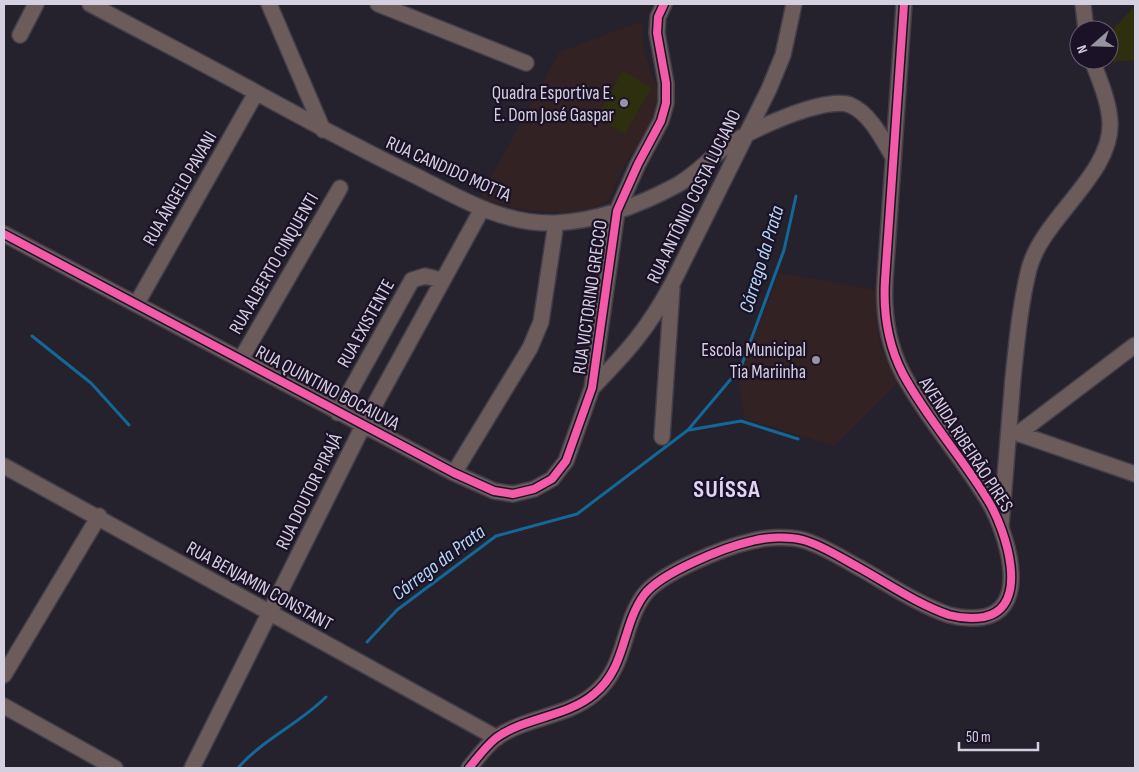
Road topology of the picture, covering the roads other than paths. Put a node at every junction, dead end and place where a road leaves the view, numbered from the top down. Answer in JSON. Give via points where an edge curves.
{"nodes":[{"id":1,"x":36,"y":4,"type":"edge"},
{"id":2,"x":90,"y":4,"type":"edge"},
{"id":3,"x":269,"y":4,"type":"edge"},
{"id":4,"x":378,"y":4,"type":"edge"},
{"id":5,"x":664,"y":4,"type":"edge"},
{"id":6,"x":794,"y":4,"type":"edge"},
{"id":7,"x":904,"y":4,"type":"edge"},
{"id":8,"x":1083,"y":4,"type":"edge"},
{"id":9,"x":1085,"y":20,"type":"edge"},
{"id":10,"x":20,"y":35,"type":"dead end"},
{"id":11,"x":526,"y":63,"type":"dead end"},
{"id":12,"x":1095,"y":70,"type":"edge"},
{"id":13,"x":256,"y":93,"type":"junction"},
{"id":14,"x":323,"y":130,"type":"junction"},
{"id":15,"x":744,"y":137,"type":"junction"},
{"id":16,"x":893,"y":157,"type":"junction"},
{"id":17,"x":340,"y":188,"type":"dead end"},
{"id":18,"x":482,"y":209,"type":"junction"},
{"id":19,"x":617,"y":211,"type":"junction"},
{"id":20,"x":556,"y":222,"type":"junction"},
{"id":21,"x":4,"y":234,"type":"edge"},
{"id":22,"x":442,"y":280,"type":"junction"},
{"id":23,"x":672,"y":284,"type":"junction"},
{"id":24,"x":137,"y":303,"type":"junction"},
{"id":25,"x":1135,"y":345,"type":"edge"},
{"id":26,"x":241,"y":359,"type":"junction"},
{"id":27,"x":592,"y":388,"type":"junction"},
{"id":28,"x":338,"y":413,"type":"junction"},
{"id":29,"x":363,"y":426,"type":"junction"},
{"id":30,"x":1014,"y":432,"type":"junction"},
{"id":31,"x":662,"y":437,"type":"dead end"},
{"id":32,"x":4,"y":466,"type":"edge"},
{"id":33,"x":454,"y":473,"type":"junction"},
{"id":34,"x":1135,"y":474,"type":"edge"},
{"id":35,"x":99,"y":516,"type":"junction"},
{"id":36,"x":1001,"y":526,"type":"junction"},
{"id":37,"x":270,"y":614,"type":"junction"},
{"id":38,"x":4,"y":675,"type":"edge"},
{"id":39,"x":4,"y":706,"type":"edge"},
{"id":40,"x":496,"y":738,"type":"junction"},
{"id":41,"x":115,"y":768,"type":"edge"},
{"id":42,"x":192,"y":768,"type":"edge"},
{"id":43,"x":469,"y":768,"type":"edge"}],
"edges":[{"from":1,"to":10,"type":"street"},
{"from":2,"to":13,"type":"street","name":"RUA CANDIDO MOTTA"},
{"from":3,"to":14,"type":"street"},
{"from":4,"to":11,"type":"street"},
{"from":5,"to":19,"type":"street","name":"RUA VICTORINO GRECCO","via":[[658,17],[657,33],[666,83],[666,103],[661,121]]},
{"from":6,"to":15,"type":"street","name":"RUA ANTÔNIO COSTA LUCIANO","via":[[783,55]]},
{"from":7,"to":16,"type":"street","name":"AVENIDA RIBEIRÃO PIRES"},
{"from":8,"to":9,"type":"street"},
{"from":12,"to":30,"type":"street","via":[[1111,122],[1108,141],[1089,178],[1040,240],[1030,266],[1019,323]]},
{"from":13,"to":14,"type":"street","name":"RUA CANDIDO MOTTA"},
{"from":13,"to":24,"type":"street","name":"RUA ÂNGELO PAVANI"},
{"from":14,"to":18,"type":"street","name":"RUA CANDIDO MOTTA"},
{"from":15,"to":16,"type":"street","name":"RUA CANDIDO MOTTA","via":[[813,107],[844,102],[862,113]]},
{"from":15,"to":19,"type":"street","name":"RUA CANDIDO MOTTA","via":[[677,185]]},
{"from":15,"to":23,"type":"street","name":"RUA ANTÔNIO COSTA LUCIANO"},
{"from":16,"to":36,"type":"street","name":"AVENIDA RIBEIRÃO PIRES","via":[[884,304],[893,350],[904,375],[988,501]]},
{"from":17,"to":26,"type":"street","name":"RUA ALBERTO CINQUENTI"},
{"from":18,"to":20,"type":"street","name":"RUA CANDIDO MOTTA","via":[[516,220]]},
{"from":18,"to":22,"type":"street","name":"RUA DOUTOR PIRAJÁ"},
{"from":19,"to":20,"type":"street","name":"RUA CANDIDO MOTTA"},
{"from":19,"to":27,"type":"street","name":"RUA VICTORINO GRECCO"},
{"from":20,"to":33,"type":"street","via":[[541,322],[530,348]]},
{"from":21,"to":24,"type":"street","name":"RUA QUINTINO BOCAIUVA"},
{"from":22,"to":28,"type":"street","name":"RUA EXISTENTE","via":[[425,276],[412,280]]},
{"from":22,"to":29,"type":"street","name":"RUA DOUTOR PIRAJÁ"},
{"from":23,"to":27,"type":"street","name":"RUA ANTÔNIO COSTA LUCIANO","via":[[640,338]]},
{"from":23,"to":31,"type":"street"},
{"from":24,"to":26,"type":"street","name":"RUA QUINTINO BOCAIUVA"},
{"from":25,"to":30,"type":"street"},
{"from":26,"to":28,"type":"street","name":"RUA QUINTINO BOCAIUVA"},
{"from":27,"to":33,"type":"street","name":"RUA QUINTINO BOCAIUVA","via":[[566,461],[552,479],[534,490],[513,494],[494,491]]},
{"from":28,"to":29,"type":"street","name":"RUA QUINTINO BOCAIUVA"},
{"from":29,"to":33,"type":"street","name":"RUA QUINTINO BOCAIUVA"},
{"from":29,"to":37,"type":"street","name":"RUA DOUTOR PIRAJÁ"},
{"from":30,"to":34,"type":"street"},
{"from":30,"to":36,"type":"street"},
{"from":32,"to":35,"type":"street","name":"RUA BENJAMIN CONSTANT"},
{"from":35,"to":37,"type":"street","name":"RUA BENJAMIN CONSTANT"},
{"from":35,"to":38,"type":"street"},
{"from":36,"to":40,"type":"street","name":"AVENIDA RIBEIRÃO PIRES","via":[[1011,584],[1008,601],[1000,611],[973,619],[949,615],[803,540],[754,540],[731,547],[673,573],[644,594],[634,612],[615,670],[592,696]]},
{"from":37,"to":40,"type":"street","name":"RUA BENJAMIN CONSTANT"},
{"from":37,"to":42,"type":"street","name":"RUA DOUTOR PIRAJÁ"},
{"from":39,"to":41,"type":"street"},
{"from":40,"to":43,"type":"street","name":"AVENIDA RIBEIRÃO PIRES"}]}
